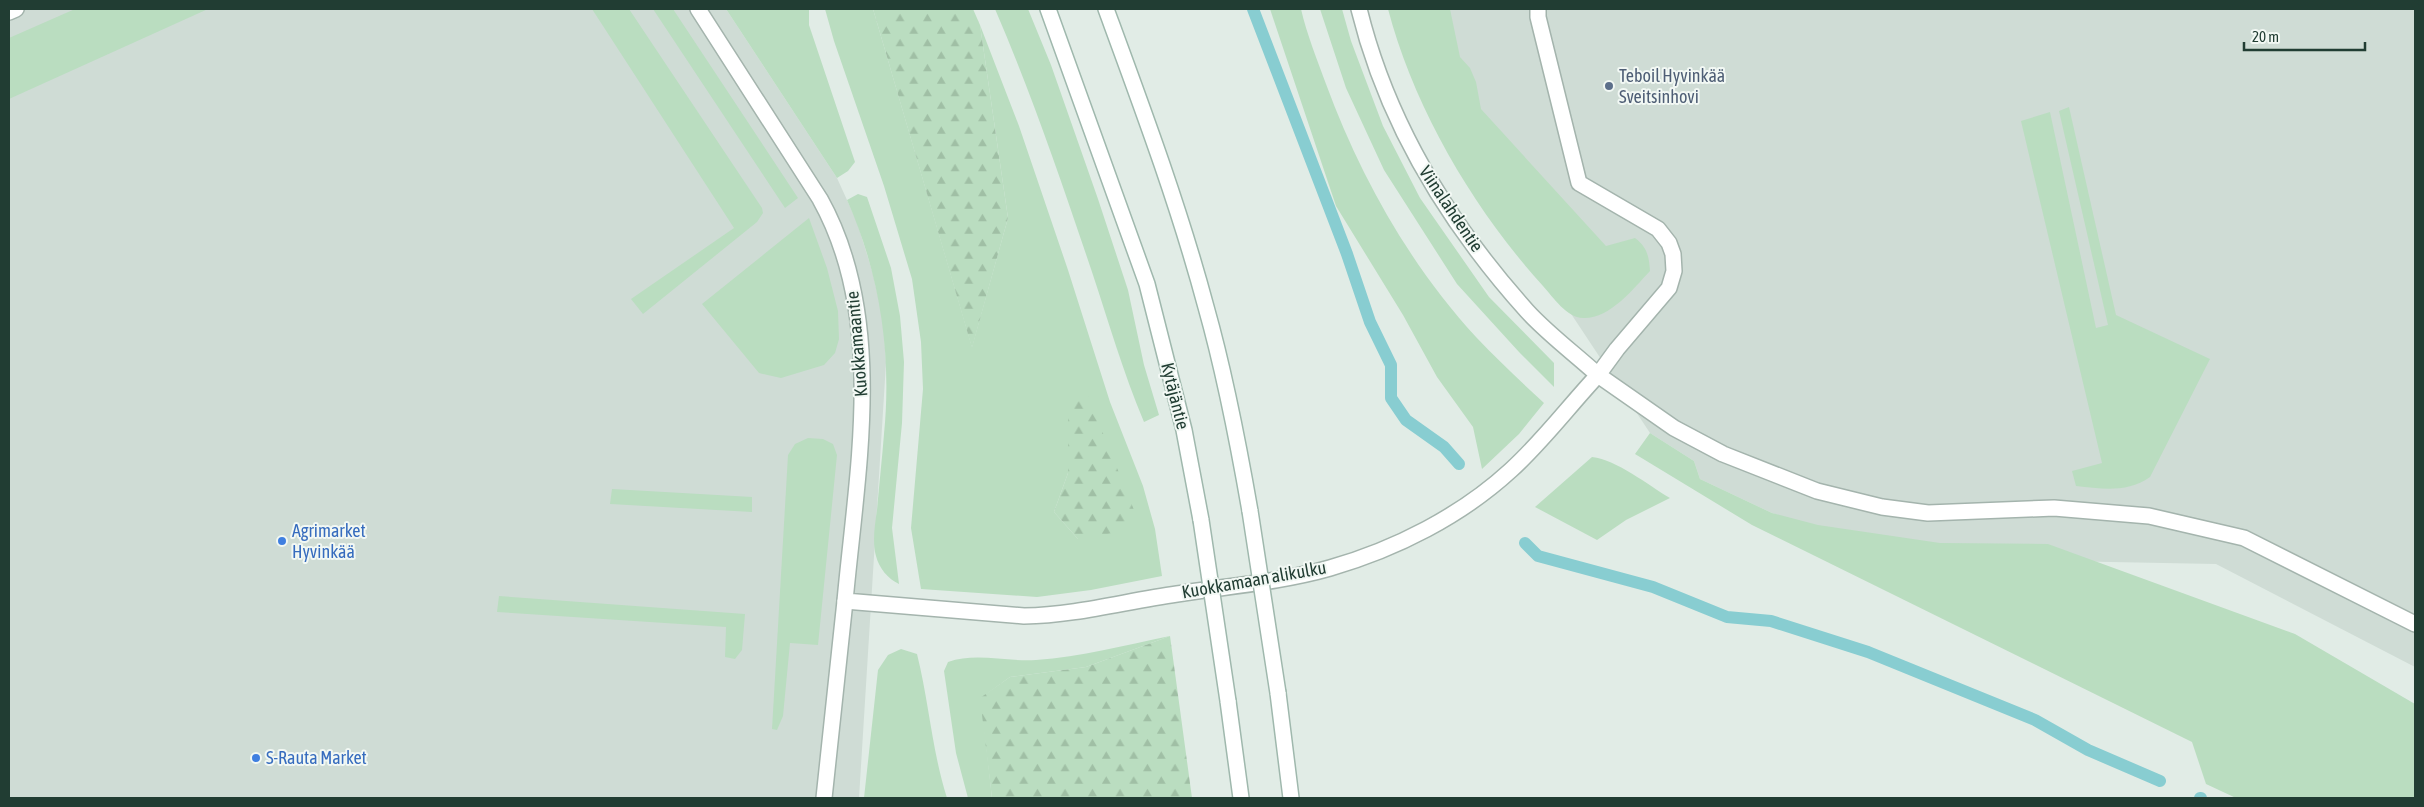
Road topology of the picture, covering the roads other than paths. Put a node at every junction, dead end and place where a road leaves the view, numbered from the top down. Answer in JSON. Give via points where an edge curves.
{"nodes":[{"id":1,"x":16,"y":9,"type":"edge"},
{"id":2,"x":698,"y":9,"type":"edge"},
{"id":3,"x":1048,"y":9,"type":"edge"},
{"id":4,"x":1106,"y":9,"type":"edge"},
{"id":5,"x":1359,"y":9,"type":"edge"},
{"id":6,"x":1538,"y":9,"type":"edge"},
{"id":7,"x":9,"y":12,"type":"edge"},
{"id":8,"x":1598,"y":375,"type":"junction"},
{"id":9,"x":845,"y":601,"type":"junction"},
{"id":10,"x":2415,"y":624,"type":"edge"},
{"id":11,"x":824,"y":798,"type":"edge"},
{"id":12,"x":1241,"y":798,"type":"edge"},
{"id":13,"x":1291,"y":798,"type":"edge"}],
"edges":[{"from":1,"to":7,"type":"street"},
{"from":2,"to":9,"type":"street","name":"Kuokkamaantie","via":[[836,226],[856,297],[863,392]]},
{"from":3,"to":12,"type":"street","name":"Kytäjäntie","bridge":true,"via":[[1147,284],[1184,430],[1201,520]]},
{"from":4,"to":13,"type":"street","bridge":true,"via":[[1157,151],[1206,307],[1230,405],[1250,511]]},
{"from":5,"to":8,"type":"street","name":"Viinalahdentie","via":[[1390,104],[1423,171],[1460,228],[1528,312]]},
{"from":6,"to":8,"type":"street","name":"Kuokkamaan alikulku","via":[[1579,183],[1658,229],[1673,254],[1674,271],[1669,288]]},
{"from":8,"to":9,"type":"street","name":"Kuokkamaan alikulku","via":[[1511,470],[1462,508],[1421,532],[1330,568],[1050,615]]},
{"from":8,"to":10,"type":"street","name":"Viinalahdentie","via":[[1674,428],[1715,450],[1817,491],[1882,507],[1928,513],[2054,508],[2149,516],[2244,538]]},
{"from":9,"to":11,"type":"street","name":"Kuokkamaantie"}]}
